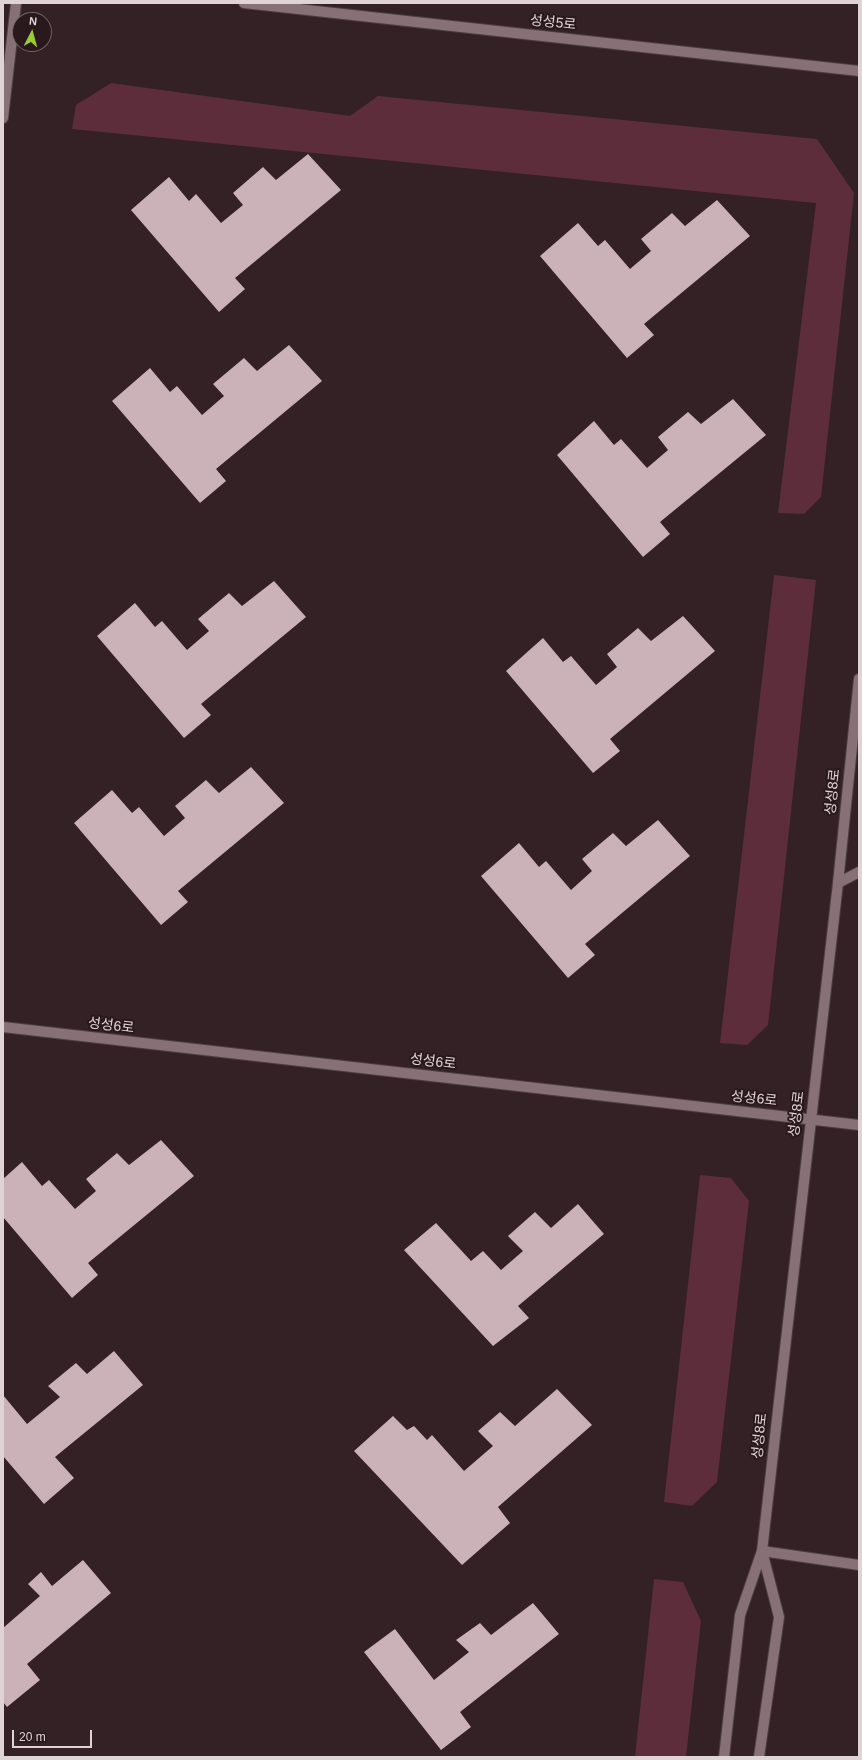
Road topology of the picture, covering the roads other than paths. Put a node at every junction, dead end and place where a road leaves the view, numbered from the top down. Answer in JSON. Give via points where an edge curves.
{"nodes":[{"id":1,"x":16,"y":3,"type":"edge"},
{"id":2,"x":244,"y":3,"type":"edge"},
{"id":3,"x":859,"y":71,"type":"edge"},
{"id":4,"x":3,"y":118,"type":"edge"},
{"id":5,"x":859,"y":679,"type":"edge"},
{"id":6,"x":859,"y":872,"type":"edge"},
{"id":7,"x":838,"y":883,"type":"junction"},
{"id":8,"x":3,"y":1028,"type":"edge"},
{"id":9,"x":810,"y":1119,"type":"junction"},
{"id":10,"x":859,"y":1125,"type":"edge"},
{"id":11,"x":762,"y":1551,"type":"junction"},
{"id":12,"x":859,"y":1565,"type":"edge"},
{"id":13,"x":724,"y":1757,"type":"edge"},
{"id":14,"x":759,"y":1757,"type":"edge"}],
"edges":[{"from":1,"to":4,"type":"street"},
{"from":2,"to":3,"type":"street","name":"성성5로"},
{"from":5,"to":7,"type":"street","name":"성성8로"},
{"from":6,"to":7,"type":"street"},
{"from":7,"to":9,"type":"street","name":"성성8로"},
{"from":8,"to":9,"type":"street","name":"성성6로"},
{"from":9,"to":10,"type":"street","name":"성성6로"},
{"from":9,"to":11,"type":"street","name":"성성8로"},
{"from":11,"to":12,"type":"street"},
{"from":11,"to":13,"type":"street","name":"성성8로","via":[[740,1614]]},
{"from":11,"to":14,"type":"street","name":"성성8로","via":[[779,1617]]}]}
